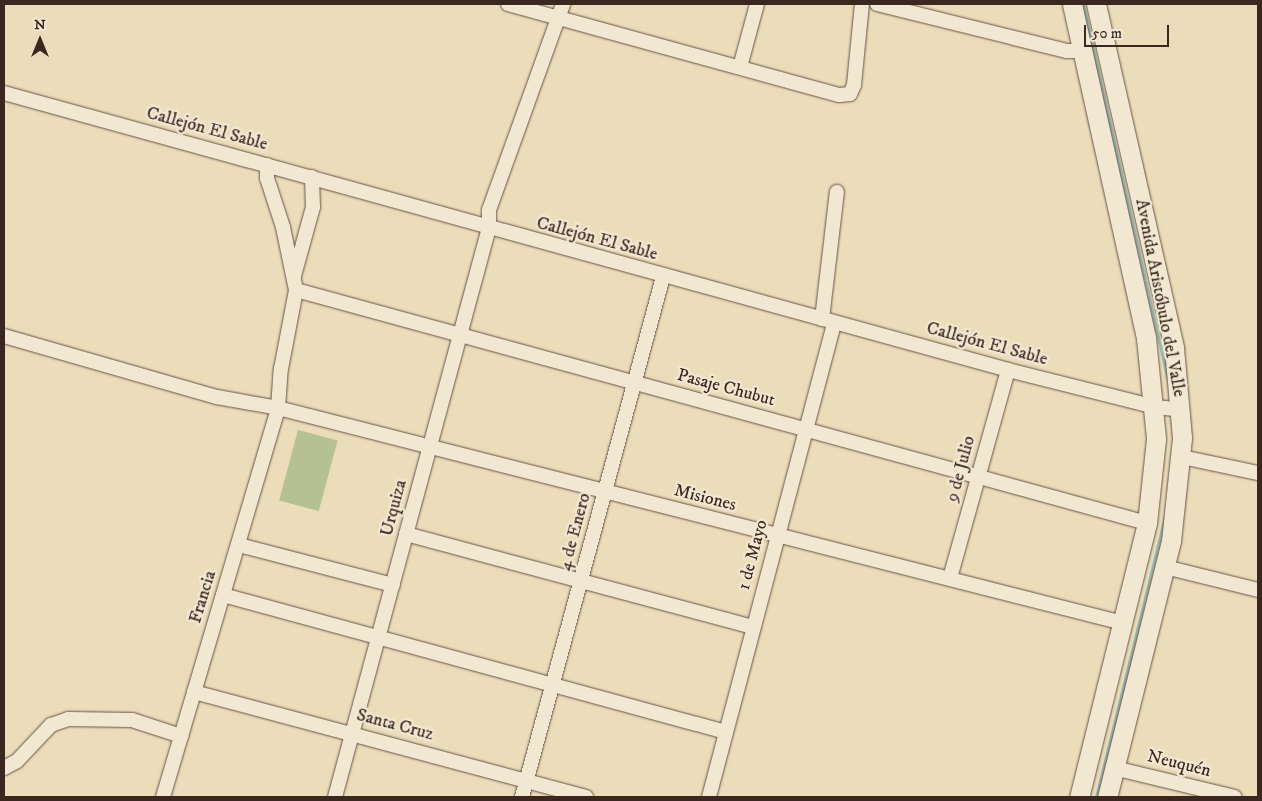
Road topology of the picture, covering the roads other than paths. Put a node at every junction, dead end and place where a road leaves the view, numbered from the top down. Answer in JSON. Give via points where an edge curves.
{"nodes":[{"id":1,"x":508,"y":4,"type":"edge"},
{"id":2,"x":563,"y":4,"type":"edge"},
{"id":3,"x":757,"y":4,"type":"edge"},
{"id":4,"x":862,"y":4,"type":"edge"},
{"id":5,"x":878,"y":4,"type":"edge"},
{"id":6,"x":1072,"y":4,"type":"edge"},
{"id":7,"x":1096,"y":4,"type":"edge"},
{"id":8,"x":558,"y":19,"type":"junction"},
{"id":9,"x":1083,"y":51,"type":"junction"},
{"id":10,"x":740,"y":67,"type":"junction"},
{"id":11,"x":4,"y":93,"type":"edge"},
{"id":12,"x":267,"y":165,"type":"junction"},
{"id":13,"x":312,"y":177,"type":"junction"},
{"id":14,"x":837,"y":192,"type":"dead end"},
{"id":15,"x":489,"y":228,"type":"junction"},
{"id":16,"x":663,"y":277,"type":"junction"},
{"id":17,"x":295,"y":284,"type":"junction"},
{"id":18,"x":828,"y":321,"type":"junction"},
{"id":19,"x":4,"y":336,"type":"edge"},
{"id":20,"x":460,"y":336,"type":"junction"},
{"id":21,"x":1008,"y":370,"type":"junction"},
{"id":22,"x":635,"y":383,"type":"junction"},
{"id":23,"x":1155,"y":407,"type":"junction"},
{"id":24,"x":278,"y":408,"type":"junction"},
{"id":25,"x":1182,"y":410,"type":"junction"},
{"id":26,"x":806,"y":429,"type":"junction"},
{"id":27,"x":430,"y":446,"type":"junction"},
{"id":28,"x":1182,"y":457,"type":"junction"},
{"id":29,"x":1258,"y":473,"type":"edge"},
{"id":30,"x":978,"y":476,"type":"junction"},
{"id":31,"x":605,"y":492,"type":"junction"},
{"id":32,"x":1147,"y":523,"type":"junction"},
{"id":33,"x":406,"y":534,"type":"junction"},
{"id":34,"x":777,"y":536,"type":"junction"},
{"id":35,"x":239,"y":544,"type":"junction"},
{"id":36,"x":1165,"y":567,"type":"junction"},
{"id":37,"x":950,"y":578,"type":"junction"},
{"id":38,"x":581,"y":580,"type":"junction"},
{"id":39,"x":393,"y":584,"type":"junction"},
{"id":40,"x":1258,"y":590,"type":"edge"},
{"id":41,"x":224,"y":594,"type":"junction"},
{"id":42,"x":1123,"y":623,"type":"junction"},
{"id":43,"x":753,"y":627,"type":"junction"},
{"id":44,"x":379,"y":637,"type":"junction"},
{"id":45,"x":553,"y":684,"type":"junction"},
{"id":46,"x":194,"y":692,"type":"junction"},
{"id":47,"x":353,"y":732,"type":"junction"},
{"id":48,"x":726,"y":732,"type":"junction"},
{"id":49,"x":181,"y":736,"type":"junction"},
{"id":50,"x":4,"y":768,"type":"edge"},
{"id":51,"x":1114,"y":768,"type":"junction"},
{"id":52,"x":527,"y":780,"type":"junction"},
{"id":53,"x":163,"y":797,"type":"edge"},
{"id":54,"x":335,"y":797,"type":"edge"},
{"id":55,"x":522,"y":797,"type":"edge"},
{"id":56,"x":586,"y":797,"type":"edge"},
{"id":57,"x":709,"y":797,"type":"edge"},
{"id":58,"x":1080,"y":797,"type":"edge"},
{"id":59,"x":1107,"y":797,"type":"edge"},
{"id":60,"x":1235,"y":797,"type":"edge"}],
"edges":[{"from":1,"to":8,"type":"street"},
{"from":2,"to":8,"type":"street","name":"Urquiza"},
{"from":3,"to":10,"type":"street"},
{"from":4,"to":10,"type":"street","via":[[854,85],[850,94],[839,95]]},
{"from":5,"to":9,"type":"street","via":[[1067,51]]},
{"from":6,"to":9,"type":"main road","name":"Avenida Aristóbulo del Valle"},
{"from":7,"to":25,"type":"main road","name":"Avenida Aristóbulo del Valle","via":[[1174,348]]},
{"from":8,"to":10,"type":"street"},
{"from":8,"to":15,"type":"street","name":"Urquiza","via":[[522,126],[497,184],[489,210]]},
{"from":9,"to":23,"type":"main road","name":"Avenida Aristóbulo del Valle","via":[[1146,338]]},
{"from":11,"to":12,"type":"street","name":"Callejón El Sable"},
{"from":12,"to":13,"type":"street","name":"Callejón El Sable"},
{"from":12,"to":17,"type":"street","via":[[267,178],[281,221]]},
{"from":13,"to":15,"type":"street","name":"Callejón El Sable"},
{"from":13,"to":17,"type":"street","name":"Francia","via":[[313,207]]},
{"from":14,"to":18,"type":"street","name":"1 de Mayo"},
{"from":15,"to":16,"type":"street","name":"Callejón El Sable"},
{"from":15,"to":20,"type":"street","name":"Urquiza"},
{"from":16,"to":18,"type":"street","name":"Callejón El Sable"},
{"from":16,"to":22,"type":"street","name":"4 de Enero"},
{"from":17,"to":20,"type":"street","name":"Pasaje Chubut"},
{"from":17,"to":24,"type":"street","name":"Francia"},
{"from":18,"to":21,"type":"street","name":"Callejón El Sable"},
{"from":18,"to":26,"type":"street","name":"1 de Mayo"},
{"from":19,"to":24,"type":"street","name":"Misiones","via":[[217,397]]},
{"from":20,"to":22,"type":"street","name":"Pasaje Chubut"},
{"from":20,"to":27,"type":"street","name":"Urquiza"},
{"from":21,"to":23,"type":"street","name":"Callejón El Sable"},
{"from":21,"to":30,"type":"street","name":"9 de Julio"},
{"from":22,"to":26,"type":"street","name":"Pasaje Chubut"},
{"from":22,"to":31,"type":"street","name":"4 de Enero"},
{"from":23,"to":25,"type":"street","name":"Callejón El Sable"},
{"from":23,"to":32,"type":"main road","name":"Avenida Aristóbulo del Valle","via":[[1155,457]]},
{"from":24,"to":27,"type":"street","name":"Misiones"},
{"from":24,"to":35,"type":"street","name":"Francia"},
{"from":25,"to":28,"type":"main road","name":"Avenida Aristóbulo del Valle"},
{"from":26,"to":30,"type":"street","name":"Pasaje Chubut"},
{"from":26,"to":34,"type":"street","name":"1 de Mayo"},
{"from":27,"to":31,"type":"street","name":"Misiones"},
{"from":27,"to":33,"type":"street","name":"Urquiza"},
{"from":28,"to":29,"type":"street"},
{"from":28,"to":36,"type":"main road","name":"Avenida Aristóbulo del Valle","via":[[1176,517]]},
{"from":30,"to":32,"type":"street","name":"Pasaje Chubut"},
{"from":30,"to":37,"type":"street","name":"9 de Julio"},
{"from":31,"to":34,"type":"street","name":"Misiones"},
{"from":31,"to":38,"type":"street","name":"4 de Enero"},
{"from":32,"to":42,"type":"main road","name":"Avenida Aristóbulo del Valle"},
{"from":33,"to":38,"type":"street"},
{"from":33,"to":39,"type":"street","name":"Urquiza"},
{"from":34,"to":37,"type":"street","name":"Misiones"},
{"from":34,"to":43,"type":"street","name":"1 de Mayo"},
{"from":35,"to":39,"type":"street"},
{"from":35,"to":41,"type":"street","name":"Francia"},
{"from":36,"to":40,"type":"street"},
{"from":36,"to":51,"type":"main road","name":"Avenida Aristóbulo del Valle"},
{"from":37,"to":42,"type":"street","name":"Misiones"},
{"from":38,"to":43,"type":"street"},
{"from":38,"to":45,"type":"street","name":"4 de Enero"},
{"from":39,"to":44,"type":"street","name":"Urquiza"},
{"from":41,"to":44,"type":"street"},
{"from":41,"to":46,"type":"street","name":"Francia"},
{"from":42,"to":58,"type":"main road","name":"Avenida Aristóbulo del Valle"},
{"from":43,"to":48,"type":"street","name":"1 de Mayo"},
{"from":44,"to":45,"type":"street"},
{"from":44,"to":47,"type":"street","name":"Urquiza"},
{"from":45,"to":48,"type":"street"},
{"from":45,"to":52,"type":"street","name":"4 de Enero"},
{"from":46,"to":47,"type":"street","name":"Santa Cruz"},
{"from":46,"to":49,"type":"street","name":"Francia"},
{"from":47,"to":52,"type":"street","name":"Santa Cruz"},
{"from":47,"to":54,"type":"street","name":"Urquiza"},
{"from":48,"to":57,"type":"street","name":"1 de Mayo"},
{"from":49,"to":50,"type":"street","via":[[132,720],[68,720],[51,725],[17,760]]},
{"from":49,"to":53,"type":"street","name":"Francia"},
{"from":51,"to":59,"type":"main road","name":"Avenida Aristóbulo del Valle"},
{"from":51,"to":60,"type":"street","name":"Neuquén"},
{"from":52,"to":55,"type":"street","name":"4 de Enero"},
{"from":52,"to":56,"type":"street","name":"Santa Cruz"}]}
